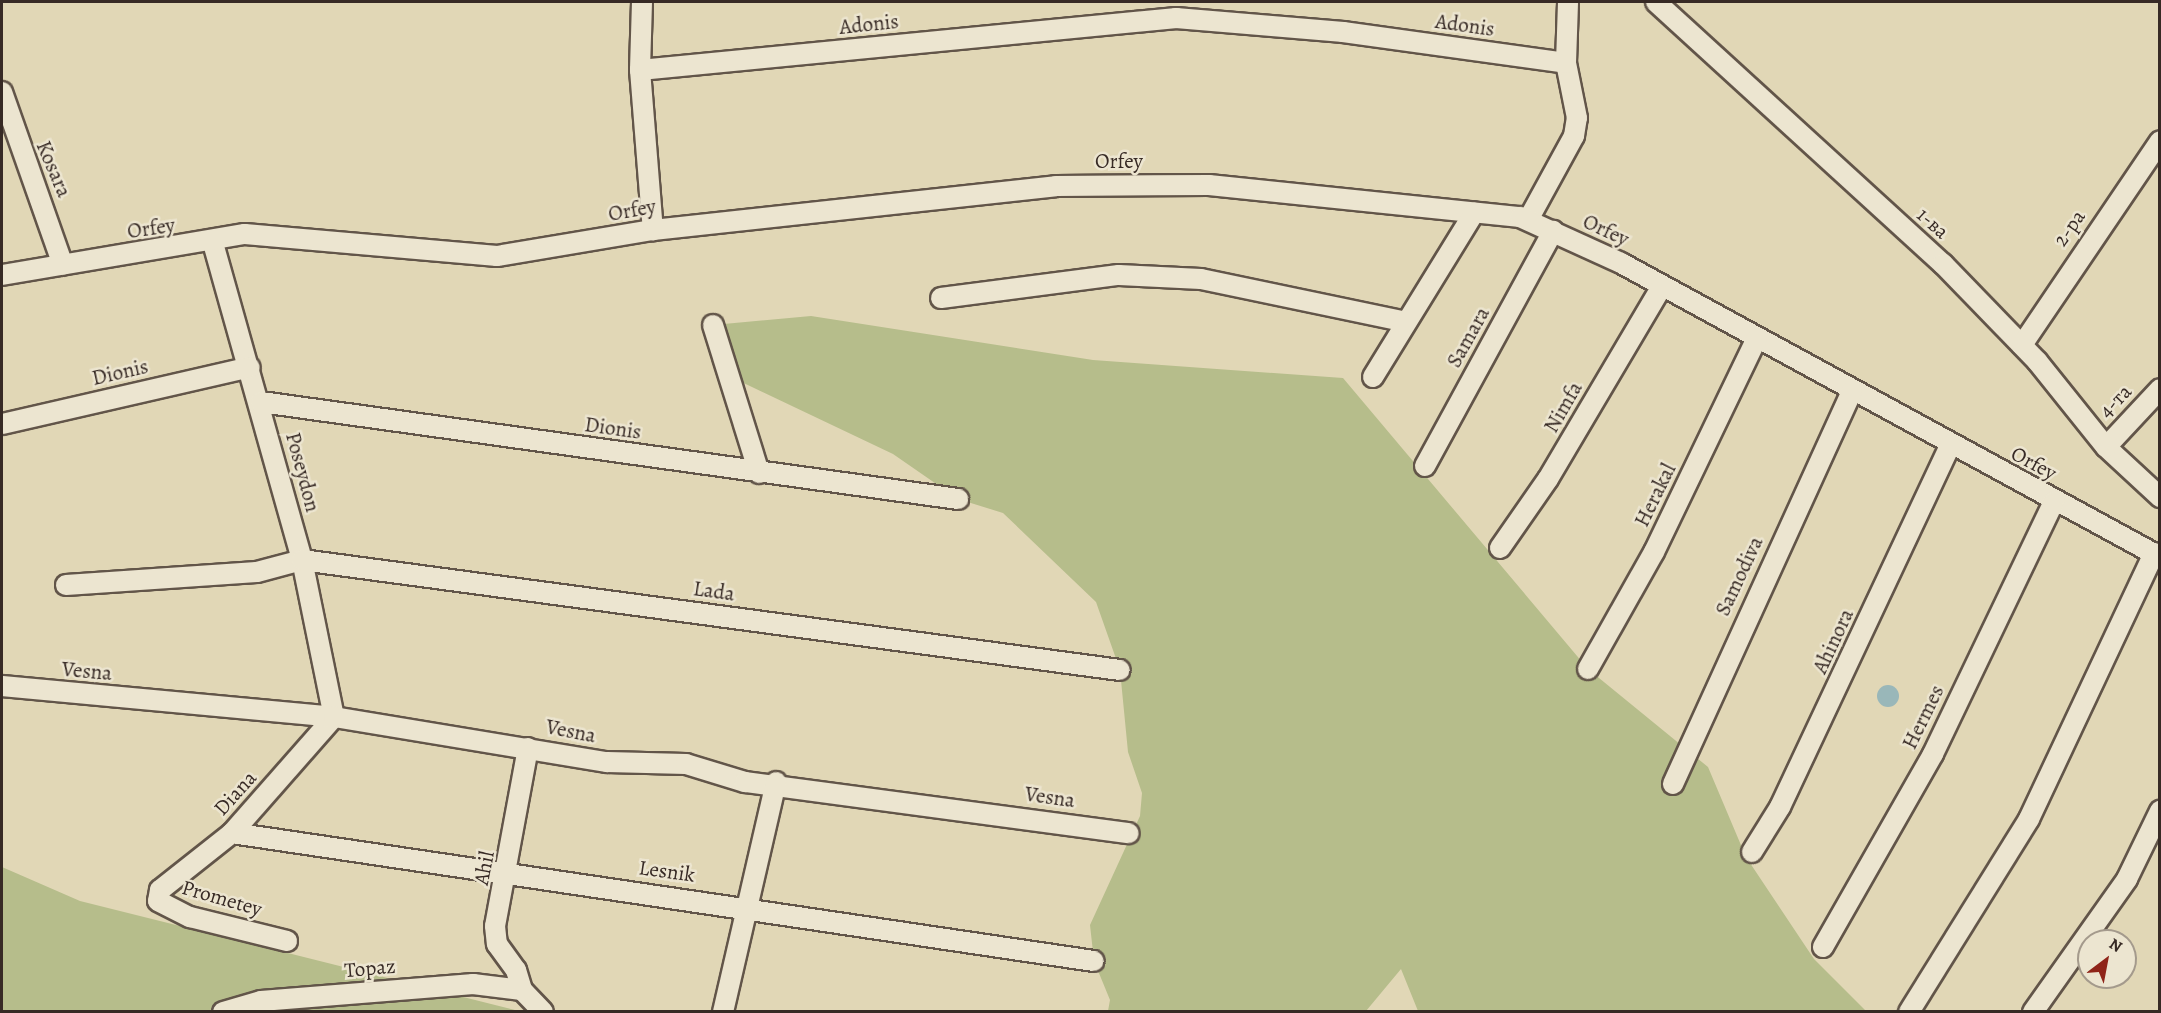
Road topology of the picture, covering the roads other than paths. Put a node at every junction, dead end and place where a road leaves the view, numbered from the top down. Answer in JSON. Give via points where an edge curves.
{"nodes":[{"id":1,"x":642,"y":2,"type":"edge"},
{"id":2,"x":1568,"y":2,"type":"edge"},
{"id":3,"x":1656,"y":2,"type":"edge"},
{"id":4,"x":1566,"y":63,"type":"junction"},
{"id":5,"x":640,"y":70,"type":"junction"},
{"id":6,"x":2,"y":92,"type":"edge"},
{"id":7,"x":2160,"y":141,"type":"edge"},
{"id":8,"x":1474,"y":213,"type":"junction"},
{"id":9,"x":1527,"y":220,"type":"junction"},
{"id":10,"x":652,"y":230,"type":"junction"},
{"id":11,"x":1553,"y":231,"type":"junction"},
{"id":12,"x":213,"y":243,"type":"junction"},
{"id":13,"x":63,"y":265,"type":"junction"},
{"id":14,"x":2,"y":275,"type":"edge"},
{"id":15,"x":1662,"y":286,"type":"junction"},
{"id":16,"x":941,"y":298,"type":"dead end"},
{"id":17,"x":1406,"y":322,"type":"junction"},
{"id":18,"x":713,"y":325,"type":"dead end"},
{"id":19,"x":1757,"y":338,"type":"junction"},
{"id":20,"x":2022,"y":345,"type":"junction"},
{"id":21,"x":250,"y":367,"type":"junction"},
{"id":22,"x":1373,"y":377,"type":"dead end"},
{"id":23,"x":2160,"y":388,"type":"edge"},
{"id":24,"x":1852,"y":391,"type":"junction"},
{"id":25,"x":261,"y":402,"type":"junction"},
{"id":26,"x":2,"y":424,"type":"edge"},
{"id":27,"x":1950,"y":445,"type":"junction"},
{"id":28,"x":2106,"y":447,"type":"junction"},
{"id":29,"x":1425,"y":466,"type":"dead end"},
{"id":30,"x":759,"y":473,"type":"junction"},
{"id":31,"x":2160,"y":497,"type":"edge"},
{"id":32,"x":958,"y":499,"type":"dead end"},
{"id":33,"x":2054,"y":501,"type":"junction"},
{"id":34,"x":1500,"y":548,"type":"dead end"},
{"id":35,"x":2157,"y":555,"type":"edge"},
{"id":36,"x":302,"y":560,"type":"junction"},
{"id":37,"x":66,"y":585,"type":"dead end"},
{"id":38,"x":1588,"y":669,"type":"dead end"},
{"id":39,"x":1120,"y":670,"type":"dead end"},
{"id":40,"x":2,"y":686,"type":"edge"},
{"id":41,"x":334,"y":717,"type":"junction"},
{"id":42,"x":528,"y":748,"type":"junction"},
{"id":43,"x":776,"y":782,"type":"junction"},
{"id":44,"x":1674,"y":784,"type":"dead end"},
{"id":45,"x":2160,"y":811,"type":"edge"},
{"id":46,"x":232,"y":833,"type":"junction"},
{"id":47,"x":1129,"y":833,"type":"dead end"},
{"id":48,"x":1752,"y":852,"type":"dead end"},
{"id":49,"x":508,"y":874,"type":"junction"},
{"id":50,"x":160,"y":890,"type":"joint"},
{"id":51,"x":747,"y":906,"type":"junction"},
{"id":52,"x":287,"y":940,"type":"dead end"},
{"id":53,"x":1823,"y":947,"type":"dead end"},
{"id":54,"x":1094,"y":961,"type":"dead end"},
{"id":55,"x":522,"y":990,"type":"junction"},
{"id":56,"x":223,"y":1011,"type":"edge"},
{"id":57,"x":543,"y":1011,"type":"edge"},
{"id":58,"x":723,"y":1011,"type":"edge"},
{"id":59,"x":1909,"y":1011,"type":"edge"},
{"id":60,"x":2033,"y":1011,"type":"edge"}],
"edges":[{"from":1,"to":5,"type":"street"},
{"from":2,"to":4,"type":"street"},
{"from":3,"to":20,"type":"street","name":"1-ва","via":[[1943,264]]},
{"from":4,"to":5,"type":"street","name":"Adonis","via":[[1343,32],[1176,18]]},
{"from":4,"to":9,"type":"street","via":[[1577,118],[1574,136]]},
{"from":5,"to":10,"type":"street"},
{"from":6,"to":13,"type":"street","name":"Kosara"},
{"from":7,"to":20,"type":"street","name":"2-ра"},
{"from":8,"to":9,"type":"street","name":"Orfey"},
{"from":8,"to":10,"type":"street","name":"Orfey","via":[[1209,185],[1056,186]]},
{"from":8,"to":17,"type":"street"},
{"from":9,"to":11,"type":"street","name":"Orfey"},
{"from":10,"to":12,"type":"street","name":"Orfey","via":[[497,256],[245,234]]},
{"from":11,"to":15,"type":"street","name":"Orfey"},
{"from":11,"to":29,"type":"street","name":"Samara"},
{"from":12,"to":13,"type":"street","name":"Orfey"},
{"from":12,"to":21,"type":"street","name":"Poseydon"},
{"from":13,"to":14,"type":"street","name":"Orfey"},
{"from":15,"to":19,"type":"street","name":"Orfey"},
{"from":15,"to":34,"type":"street","name":"Nimfa","via":[[1548,480]]},
{"from":16,"to":17,"type":"street","via":[[1119,275],[1178,278]]},
{"from":17,"to":22,"type":"street"},
{"from":18,"to":30,"type":"street"},
{"from":19,"to":24,"type":"street","name":"Orfey"},
{"from":19,"to":38,"type":"street","name":"Herakal","via":[[1654,552]]},
{"from":20,"to":28,"type":"street","name":"1-ва"},
{"from":21,"to":25,"type":"street","name":"Poseydon"},
{"from":21,"to":26,"type":"street","name":"Dionis"},
{"from":23,"to":28,"type":"street","name":"4-та"},
{"from":24,"to":27,"type":"street","name":"Orfey"},
{"from":24,"to":44,"type":"street","name":"Samodiva"},
{"from":25,"to":30,"type":"street","name":"Dionis"},
{"from":25,"to":36,"type":"street","name":"Poseydon"},
{"from":27,"to":33,"type":"street","name":"Orfey"},
{"from":27,"to":48,"type":"street","name":"Ahinora","via":[[1780,807]]},
{"from":28,"to":31,"type":"street","name":"1-ва"},
{"from":30,"to":32,"type":"street","name":"Dionis"},
{"from":33,"to":35,"type":"street","name":"Orfey"},
{"from":33,"to":53,"type":"street","name":"Hermes","via":[[1933,753]]},
{"from":35,"to":59,"type":"street","via":[[2029,819]]},
{"from":36,"to":37,"type":"street","via":[[257,572]]},
{"from":36,"to":39,"type":"street","name":"Lada"},
{"from":36,"to":41,"type":"street","name":"Poseydon"},
{"from":40,"to":41,"type":"street","name":"Vesna"},
{"from":41,"to":42,"type":"street","name":"Vesna"},
{"from":41,"to":46,"type":"street","name":"Diana"},
{"from":42,"to":43,"type":"street","name":"Vesna","via":[[607,762],[686,764],[745,782]]},
{"from":42,"to":49,"type":"street","name":"Ahil"},
{"from":43,"to":47,"type":"street","name":"Vesna"},
{"from":43,"to":51,"type":"street"},
{"from":45,"to":60,"type":"street","via":[[2127,879]]},
{"from":46,"to":49,"type":"street","name":"Lesnik"},
{"from":46,"to":50,"type":"street","name":"Diana"},
{"from":49,"to":51,"type":"street","name":"Lesnik"},
{"from":49,"to":55,"type":"street","name":"Ahil","via":[[495,926],[497,944],[516,970]]},
{"from":50,"to":52,"type":"street","name":"Prometey","via":[[158,901],[182,914]]},
{"from":51,"to":54,"type":"street","name":"Lesnik"},
{"from":51,"to":58,"type":"street"},
{"from":55,"to":56,"type":"street","name":"Topaz","via":[[473,984],[261,1001]]},
{"from":55,"to":57,"type":"street"}]}
